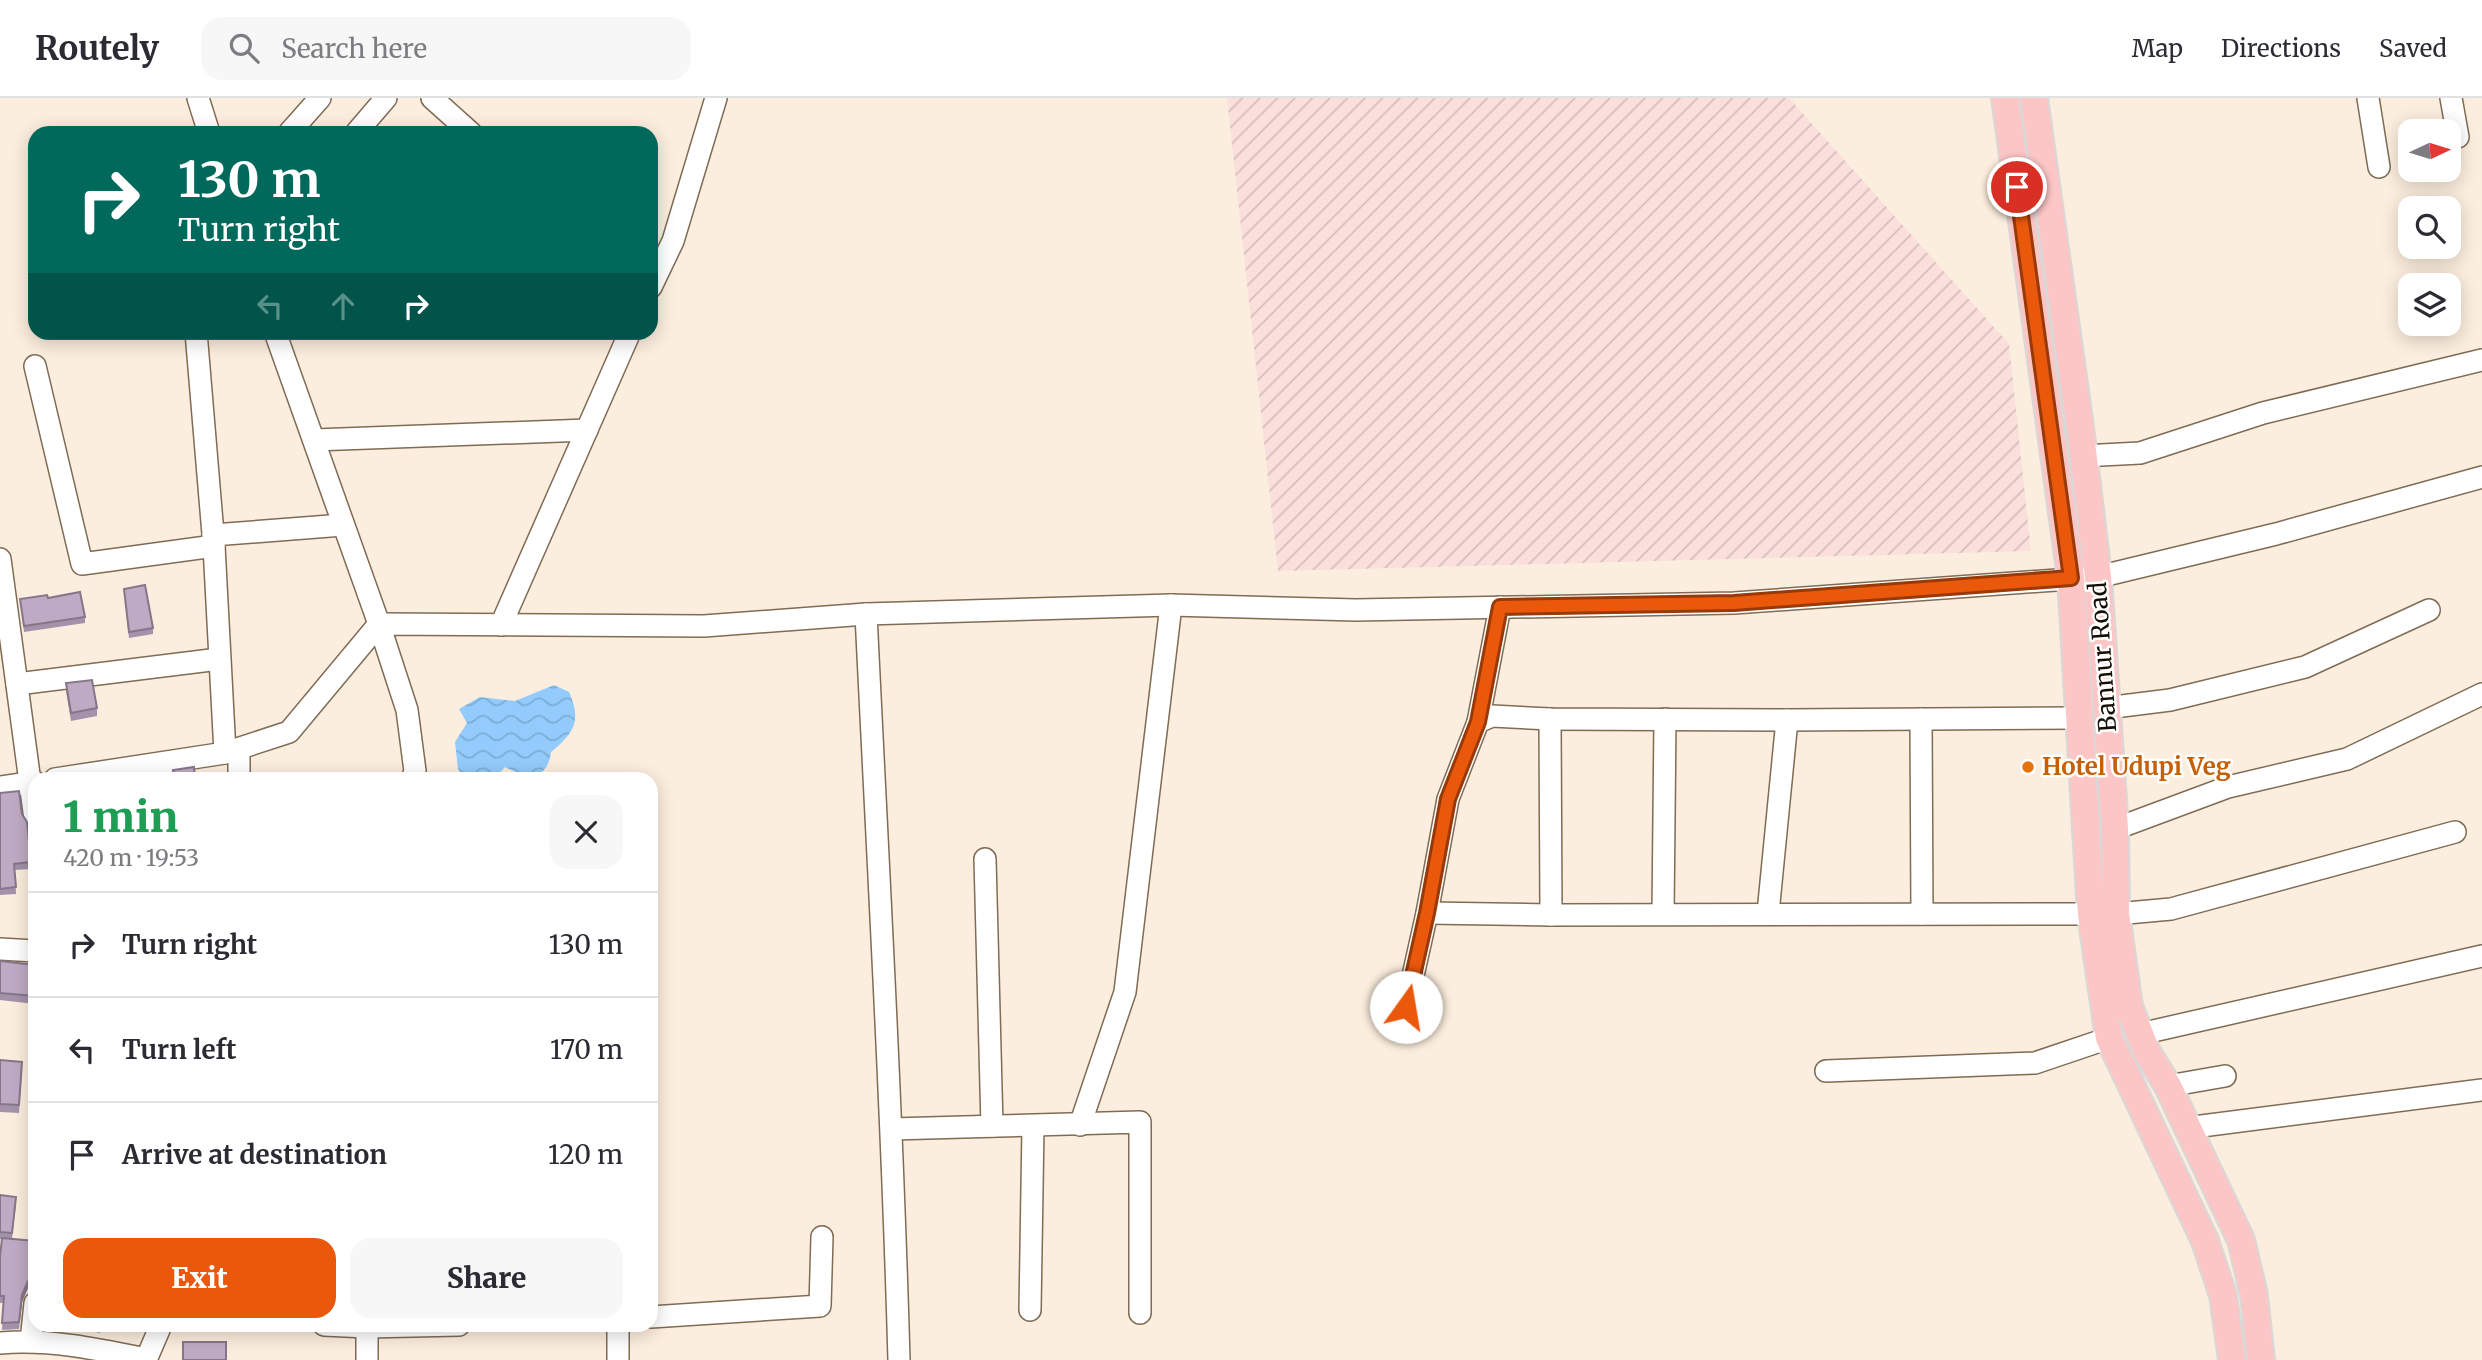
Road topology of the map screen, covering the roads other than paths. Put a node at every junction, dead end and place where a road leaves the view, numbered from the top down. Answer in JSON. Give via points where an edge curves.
{"nodes":[{"id":1,"x":198,"y":98,"type":"edge"},
{"id":2,"x":320,"y":98,"type":"edge"},
{"id":3,"x":386,"y":98,"type":"edge"},
{"id":4,"x":432,"y":98,"type":"edge"},
{"id":5,"x":716,"y":98,"type":"edge"},
{"id":6,"x":2005,"y":98,"type":"edge"},
{"id":7,"x":2034,"y":98,"type":"edge"},
{"id":8,"x":2368,"y":98,"type":"edge"},
{"id":9,"x":2451,"y":98,"type":"edge"},
{"id":10,"x":2455,"y":119,"type":"edge"},
{"id":11,"x":207,"y":126,"type":"edge"},
{"id":12,"x":295,"y":126,"type":"edge"},
{"id":13,"x":362,"y":126,"type":"edge"},
{"id":14,"x":463,"y":126,"type":"edge"},
{"id":15,"x":2379,"y":167,"type":"dead end"},
{"id":16,"x":658,"y":272,"type":"edge"},
{"id":17,"x":197,"y":340,"type":"edge"},
{"id":18,"x":278,"y":340,"type":"edge"},
{"id":19,"x":626,"y":340,"type":"edge"},
{"id":20,"x":2482,"y":360,"type":"edge"},
{"id":21,"x":35,"y":366,"type":"dead end"},
{"id":22,"x":587,"y":430,"type":"junction"},
{"id":23,"x":314,"y":440,"type":"junction"},
{"id":24,"x":2082,"y":456,"type":"junction"},
{"id":25,"x":2482,"y":477,"type":"edge"},
{"id":26,"x":343,"y":525,"type":"junction"},
{"id":27,"x":213,"y":540,"type":"junction"},
{"id":28,"x":0,"y":559,"type":"edge"},
{"id":29,"x":2098,"y":577,"type":"junction"},
{"id":30,"x":2071,"y":578,"type":"junction"},
{"id":31,"x":1171,"y":606,"type":"junction"},
{"id":32,"x":1500,"y":607,"type":"junction"},
{"id":33,"x":2429,"y":610,"type":"dead end"},
{"id":34,"x":866,"y":614,"type":"junction"},
{"id":35,"x":379,"y":624,"type":"junction"},
{"id":36,"x":501,"y":625,"type":"junction"},
{"id":37,"x":219,"y":659,"type":"junction"},
{"id":38,"x":17,"y":684,"type":"junction"},
{"id":39,"x":2482,"y":694,"type":"edge"},
{"id":40,"x":2106,"y":708,"type":"junction"},
{"id":41,"x":2078,"y":718,"type":"junction"},
{"id":42,"x":1550,"y":719,"type":"junction"},
{"id":43,"x":1665,"y":719,"type":"junction"},
{"id":44,"x":1921,"y":719,"type":"junction"},
{"id":45,"x":1787,"y":720,"type":"junction"},
{"id":46,"x":1478,"y":722,"type":"junction"},
{"id":47,"x":232,"y":751,"type":"junction"},
{"id":48,"x":31,"y":772,"type":"edge"},
{"id":49,"x":99,"y":772,"type":"edge"},
{"id":50,"x":237,"y":772,"type":"edge"},
{"id":51,"x":415,"y":772,"type":"edge"},
{"id":52,"x":28,"y":783,"type":"edge"},
{"id":53,"x":0,"y":788,"type":"edge"},
{"id":54,"x":2115,"y":829,"type":"junction"},
{"id":55,"x":2455,"y":832,"type":"dead end"},
{"id":56,"x":985,"y":859,"type":"dead end"},
{"id":57,"x":1427,"y":913,"type":"junction"},
{"id":58,"x":1768,"y":913,"type":"junction"},
{"id":59,"x":1662,"y":914,"type":"junction"},
{"id":60,"x":1922,"y":914,"type":"junction"},
{"id":61,"x":2104,"y":914,"type":"junction"},
{"id":62,"x":1551,"y":915,"type":"junction"},
{"id":63,"x":0,"y":949,"type":"edge"},
{"id":64,"x":28,"y":951,"type":"edge"},
{"id":65,"x":2482,"y":956,"type":"edge"},
{"id":66,"x":1406,"y":1007,"type":"dead end"},
{"id":67,"x":2140,"y":1034,"type":"junction"},
{"id":68,"x":2109,"y":1038,"type":"junction"},
{"id":69,"x":1826,"y":1071,"type":"dead end"},
{"id":70,"x":2225,"y":1076,"type":"dead end"},
{"id":71,"x":2168,"y":1086,"type":"junction"},
{"id":72,"x":2482,"y":1090,"type":"edge"},
{"id":73,"x":1080,"y":1125,"type":"junction"},
{"id":74,"x":992,"y":1126,"type":"junction"},
{"id":75,"x":1033,"y":1126,"type":"junction"},
{"id":76,"x":2186,"y":1128,"type":"junction"},
{"id":77,"x":892,"y":1129,"type":"junction"},
{"id":78,"x":822,"y":1237,"type":"dead end"},
{"id":79,"x":1030,"y":1310,"type":"dead end"},
{"id":80,"x":1140,"y":1313,"type":"dead end"},
{"id":81,"x":658,"y":1317,"type":"edge"},
{"id":82,"x":31,"y":1332,"type":"edge"},
{"id":83,"x":158,"y":1332,"type":"edge"},
{"id":84,"x":367,"y":1332,"type":"edge"},
{"id":85,"x":618,"y":1332,"type":"edge"},
{"id":86,"x":30,"y":1341,"type":"junction"},
{"id":87,"x":0,"y":1343,"type":"edge"},
{"id":88,"x":146,"y":1360,"type":"edge"},
{"id":89,"x":367,"y":1360,"type":"edge"},
{"id":90,"x":618,"y":1360,"type":"edge"},
{"id":91,"x":899,"y":1360,"type":"edge"},
{"id":92,"x":2232,"y":1360,"type":"edge"},
{"id":93,"x":2261,"y":1360,"type":"edge"}],
"edges":[{"from":1,"to":11,"type":"street"},
{"from":2,"to":12,"type":"street"},
{"from":3,"to":13,"type":"street"},
{"from":4,"to":14,"type":"street"},
{"from":5,"to":16,"type":"street","via":[[673,241]]},
{"from":6,"to":30,"type":"main road"},
{"from":7,"to":24,"type":"main road","name":"Bannur Road"},
{"from":8,"to":15,"type":"street"},
{"from":9,"to":10,"type":"street"},
{"from":17,"to":27,"type":"street"},
{"from":18,"to":23,"type":"street"},
{"from":19,"to":22,"type":"street"},
{"from":20,"to":24,"type":"street","via":[[2263,413],[2140,453]]},
{"from":21,"to":27,"type":"street","via":[[82,564]]},
{"from":22,"to":23,"type":"street"},
{"from":22,"to":36,"type":"street"},
{"from":23,"to":26,"type":"street"},
{"from":24,"to":29,"type":"main road","name":"Bannur Road"},
{"from":25,"to":29,"type":"street"},
{"from":26,"to":27,"type":"street"},
{"from":26,"to":35,"type":"street"},
{"from":27,"to":37,"type":"street"},
{"from":28,"to":38,"type":"street"},
{"from":29,"to":30,"type":"street"},
{"from":29,"to":40,"type":"main road","name":"Bannur Road"},
{"from":30,"to":32,"type":"street","via":[[1734,603]]},
{"from":30,"to":41,"type":"main road"},
{"from":31,"to":32,"type":"street"},
{"from":31,"to":34,"type":"street"},
{"from":31,"to":73,"type":"street","via":[[1125,992]]},
{"from":32,"to":46,"type":"street"},
{"from":33,"to":40,"type":"street","via":[[2305,667],[2170,700]]},
{"from":34,"to":36,"type":"street","via":[[704,626]]},
{"from":34,"to":77,"type":"street"},
{"from":35,"to":36,"type":"street"},
{"from":35,"to":47,"type":"street","via":[[289,732]]},
{"from":35,"to":51,"type":"street","via":[[407,710]]},
{"from":37,"to":38,"type":"street"},
{"from":37,"to":47,"type":"street"},
{"from":38,"to":48,"type":"street"},
{"from":39,"to":54,"type":"street","via":[[2347,760],[2228,787]]},
{"from":40,"to":54,"type":"main road","name":"Bannur Road"},
{"from":41,"to":44,"type":"street"},
{"from":41,"to":61,"type":"main road"},
{"from":42,"to":43,"type":"street"},
{"from":42,"to":46,"type":"street","via":[[1492,716]]},
{"from":42,"to":62,"type":"street"},
{"from":43,"to":45,"type":"street"},
{"from":43,"to":59,"type":"street"},
{"from":44,"to":45,"type":"street"},
{"from":44,"to":60,"type":"street"},
{"from":45,"to":58,"type":"street"},
{"from":46,"to":57,"type":"street","via":[[1448,799]]},
{"from":47,"to":49,"type":"street"},
{"from":47,"to":50,"type":"street"},
{"from":52,"to":53,"type":"street"},
{"from":54,"to":61,"type":"main road","name":"Bannur Road"},
{"from":55,"to":61,"type":"street","via":[[2171,909]]},
{"from":56,"to":74,"type":"street"},
{"from":57,"to":62,"type":"street"},
{"from":57,"to":66,"type":"street"},
{"from":58,"to":59,"type":"street"},
{"from":58,"to":60,"type":"street"},
{"from":59,"to":62,"type":"street"},
{"from":60,"to":61,"type":"street"},
{"from":61,"to":67,"type":"main road","name":"Bannur Road"},
{"from":61,"to":68,"type":"main road"},
{"from":63,"to":64,"type":"street"},
{"from":65,"to":67,"type":"street"},
{"from":67,"to":71,"type":"main road","name":"Bannur Road"},
{"from":68,"to":69,"type":"street","via":[[2035,1063]]},
{"from":68,"to":92,"type":"main road","via":[[2206,1241],[2223,1295]]},
{"from":70,"to":71,"type":"street"},
{"from":71,"to":76,"type":"main road","name":"Bannur Road"},
{"from":72,"to":76,"type":"street"},
{"from":73,"to":75,"type":"street"},
{"from":73,"to":80,"type":"street","via":[[1140,1122]]},
{"from":74,"to":75,"type":"street"},
{"from":74,"to":77,"type":"street"},
{"from":75,"to":79,"type":"street"},
{"from":76,"to":93,"type":"main road","name":"Bannur Road","via":[[2241,1240],[2254,1295]]},
{"from":77,"to":91,"type":"street"},
{"from":78,"to":81,"type":"street","via":[[820,1306]]},
{"from":82,"to":86,"type":"street"},
{"from":83,"to":88,"type":"street"},
{"from":84,"to":89,"type":"street"},
{"from":85,"to":90,"type":"street"},
{"from":86,"to":87,"type":"street"},
{"from":86,"to":88,"type":"street","via":[[79,1345]]}]}
